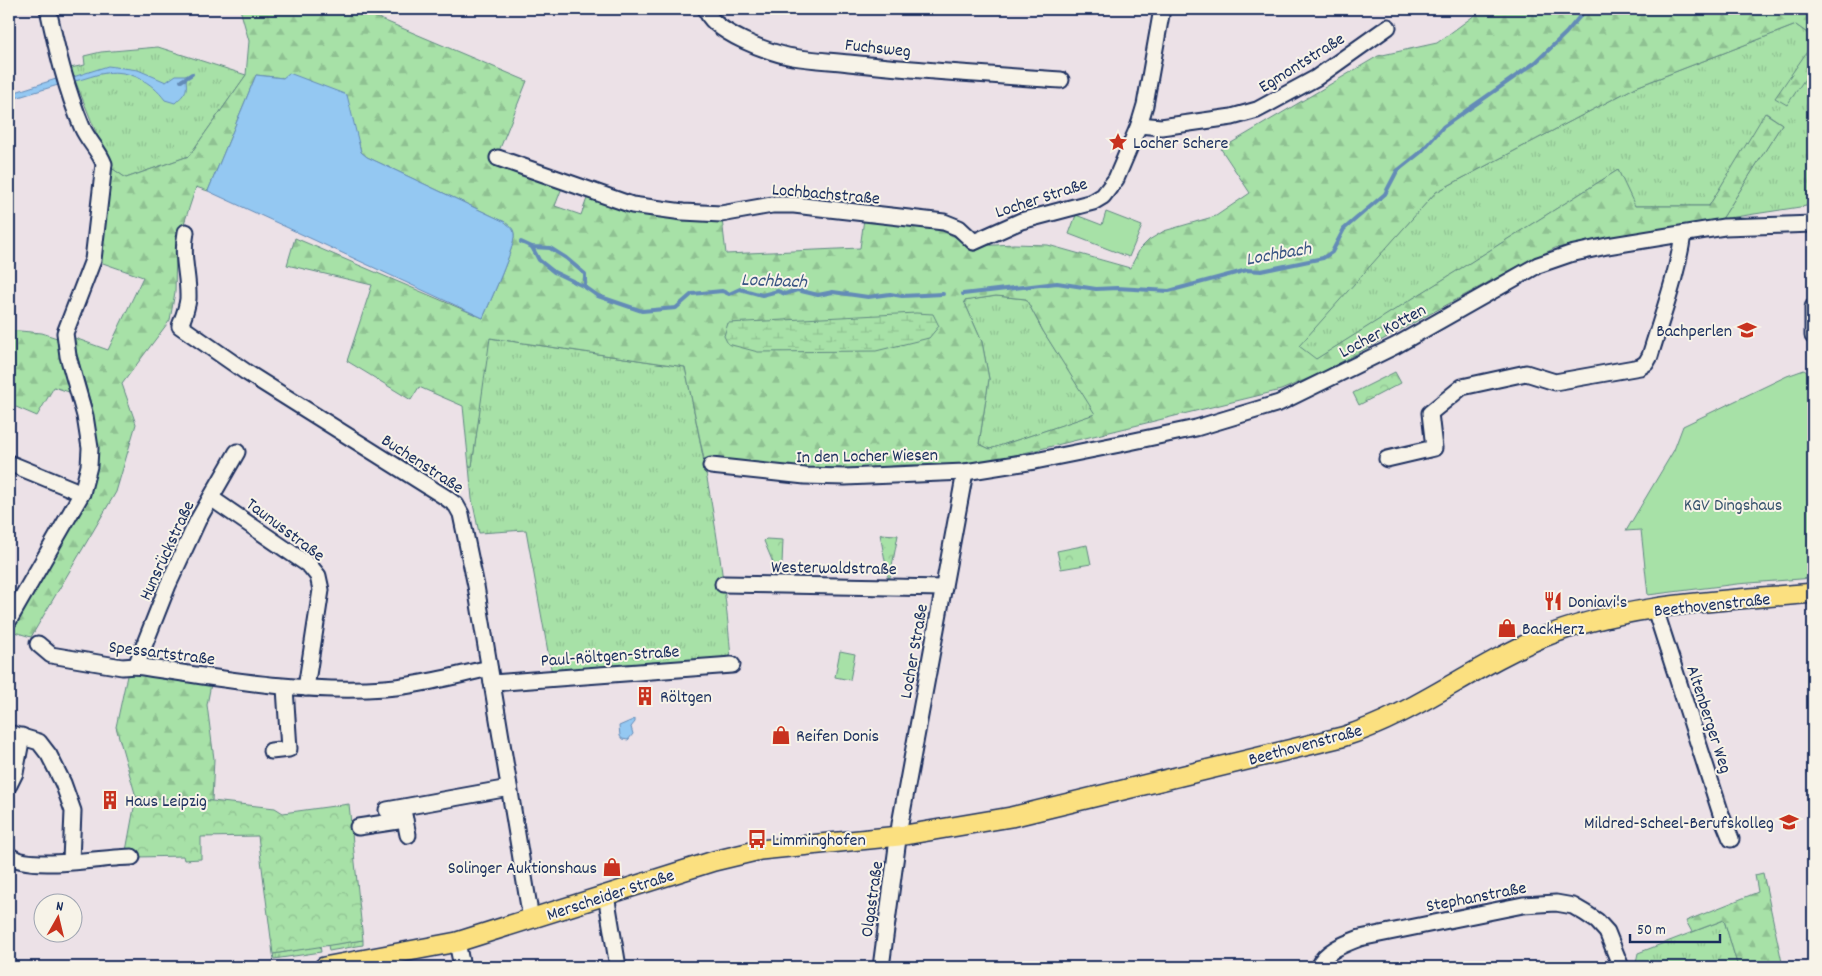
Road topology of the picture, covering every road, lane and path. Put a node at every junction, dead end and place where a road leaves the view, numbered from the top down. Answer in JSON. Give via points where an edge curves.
{"nodes":[{"id":1,"x":48,"y":9,"type":"edge"},
{"id":2,"x":706,"y":9,"type":"edge"},
{"id":3,"x":1162,"y":9,"type":"edge"},
{"id":4,"x":1388,"y":27,"type":"dead end"},
{"id":5,"x":1061,"y":80,"type":"dead end"},
{"id":6,"x":1139,"y":125,"type":"junction"},
{"id":7,"x":498,"y":158,"type":"dead end"},
{"id":8,"x":1813,"y":224,"type":"edge"},
{"id":9,"x":186,"y":232,"type":"dead end"},
{"id":10,"x":1683,"y":234,"type":"junction"},
{"id":11,"x":974,"y":242,"type":"joint"},
{"id":12,"x":1813,"y":307,"type":"edge"},
{"id":13,"x":1813,"y":336,"type":"edge"},
{"id":14,"x":237,"y":452,"type":"dead end"},
{"id":15,"x":1387,"y":459,"type":"dead end"},
{"id":16,"x":9,"y":463,"type":"edge"},
{"id":17,"x":711,"y":466,"type":"dead end"},
{"id":18,"x":965,"y":472,"type":"junction"},
{"id":19,"x":82,"y":493,"type":"junction"},
{"id":20,"x":211,"y":498,"type":"junction"},
{"id":21,"x":723,"y":584,"type":"dead end"},
{"id":22,"x":944,"y":588,"type":"junction"},
{"id":23,"x":1813,"y":593,"type":"edge"},
{"id":24,"x":1655,"y":609,"type":"junction"},
{"id":25,"x":9,"y":620,"type":"edge"},
{"id":26,"x":38,"y":644,"type":"dead end"},
{"id":27,"x":732,"y":665,"type":"dead end"},
{"id":28,"x":136,"y":666,"type":"junction"},
{"id":29,"x":490,"y":676,"type":"junction"},
{"id":30,"x":285,"y":688,"type":"junction"},
{"id":31,"x":306,"y":688,"type":"junction"},
{"id":32,"x":15,"y":735,"type":"edge"},
{"id":33,"x":271,"y":751,"type":"dead end"},
{"id":34,"x":9,"y":785,"type":"edge"},
{"id":35,"x":509,"y":788,"type":"junction"},
{"id":36,"x":387,"y":810,"type":"dead end"},
{"id":37,"x":404,"y":813,"type":"junction"},
{"id":38,"x":358,"y":827,"type":"dead end"},
{"id":39,"x":408,"y":835,"type":"dead end"},
{"id":40,"x":898,"y":836,"type":"junction"},
{"id":41,"x":1731,"y":839,"type":"dead end"},
{"id":42,"x":9,"y":855,"type":"edge"},
{"id":43,"x":132,"y":857,"type":"dead end"},
{"id":44,"x":71,"y":861,"type":"junction"},
{"id":45,"x":606,"y":895,"type":"junction"},
{"id":46,"x":531,"y":919,"type":"junction"},
{"id":47,"x":457,"y":942,"type":"junction"},
{"id":48,"x":324,"y":967,"type":"edge"},
{"id":49,"x":462,"y":967,"type":"edge"},
{"id":50,"x":618,"y":967,"type":"edge"},
{"id":51,"x":881,"y":967,"type":"edge"},
{"id":52,"x":1318,"y":967,"type":"edge"},
{"id":53,"x":1621,"y":967,"type":"edge"}],
"edges":[{"from":1,"to":19,"type":"street","via":[[59,60],[74,106],[83,129],[104,164],[92,260],[65,334],[90,448],[90,466]]},
{"from":2,"to":5,"type":"street","name":"Fuchsweg","via":[[720,27],[754,45],[793,57]]},
{"from":3,"to":6,"type":"street","name":"Locher Straße"},
{"from":4,"to":6,"type":"street","name":"Egmontstraße","via":[[1316,78],[1257,110],[1232,117],[1161,127]]},
{"from":6,"to":11,"type":"street","name":"Locher Straße","via":[[1116,179],[1103,196],[1079,207],[1021,220]]},
{"from":7,"to":11,"type":"street","name":"Lochbachstraße","via":[[632,205],[721,214],[788,205],[922,219],[953,225]]},
{"from":8,"to":10,"type":"street","name":"Locher Kotten","via":[[1724,227]]},
{"from":9,"to":29,"type":"street","name":"Buchenstraße","via":[[183,252],[188,301],[180,326],[246,372],[456,505],[466,532]]},
{"from":10,"to":15,"type":"street","via":[[1674,281],[1646,363],[1640,367],[1555,382],[1526,373],[1462,387],[1430,413],[1434,448]]},
{"from":10,"to":18,"type":"street","name":"Locher Kotten","via":[[1570,254],[1538,266],[1395,346],[1279,403],[1196,428],[1035,462]]},
{"from":12,"to":13,"type":"street"},
{"from":14,"to":20,"type":"street","name":"Hunsrückstraße"},
{"from":16,"to":19,"type":"street"},
{"from":17,"to":18,"type":"street","name":"In den Locher Wiesen","via":[[835,477]]},
{"from":18,"to":22,"type":"street","name":"Locher Straße"},
{"from":19,"to":25,"type":"street"},
{"from":20,"to":28,"type":"street","name":"Hunsrückstraße","via":[[168,585]]},
{"from":20,"to":31,"type":"street","name":"Taunusstraße","via":[[310,566],[318,576],[321,590]]},
{"from":21,"to":22,"type":"street","name":"Westerwaldstraße"},
{"from":22,"to":40,"type":"street","name":"Locher Straße"},
{"from":23,"to":24,"type":"main road","name":"Beethovenstraße"},
{"from":24,"to":40,"type":"main road","name":"Beethovenstraße","via":[[1603,619],[1539,639],[1475,670],[1392,718],[1342,737],[1063,806]]},
{"from":24,"to":41,"type":"street","name":"Altenberger Weg"},
{"from":26,"to":28,"type":"street","name":"Spessartstraße","via":[[51,655],[122,667]]},
{"from":27,"to":29,"type":"street","name":"Paul-Röltgen-Straße"},
{"from":28,"to":30,"type":"street","name":"Spessartstraße"},
{"from":29,"to":31,"type":"street","name":"Spessartstraße","via":[[385,688]]},
{"from":29,"to":35,"type":"street","name":"Buchenstraße"},
{"from":30,"to":31,"type":"street","name":"Spessartstraße"},
{"from":30,"to":33,"type":"street","via":[[289,749]]},
{"from":32,"to":34,"type":"street","via":[[15,773]]},
{"from":32,"to":44,"type":"street","via":[[35,740],[44,747],[69,798],[73,811]]},
{"from":35,"to":37,"type":"street"},
{"from":35,"to":46,"type":"street","name":"Buchenstraße"},
{"from":36,"to":37,"type":"street"},
{"from":37,"to":38,"type":"street"},
{"from":37,"to":39,"type":"street"},
{"from":40,"to":45,"type":"main road","name":"Merscheider Straße","via":[[747,853]]},
{"from":40,"to":51,"type":"street","name":"Olgastraße"},
{"from":42,"to":44,"type":"street","via":[[22,862],[50,864]]},
{"from":43,"to":44,"type":"street"},
{"from":45,"to":46,"type":"main road","name":"Merscheider Straße"},
{"from":45,"to":50,"type":"street"},
{"from":46,"to":47,"type":"main road","name":"Merscheider Straße"},
{"from":47,"to":48,"type":"main road","name":"Merscheider Straße"},
{"from":47,"to":49,"type":"street"},
{"from":52,"to":53,"type":"street","name":"Stephanstraße","via":[[1321,959],[1336,948],[1360,938],[1523,905],[1556,903],[1573,906],[1597,921],[1607,932]]}]}
